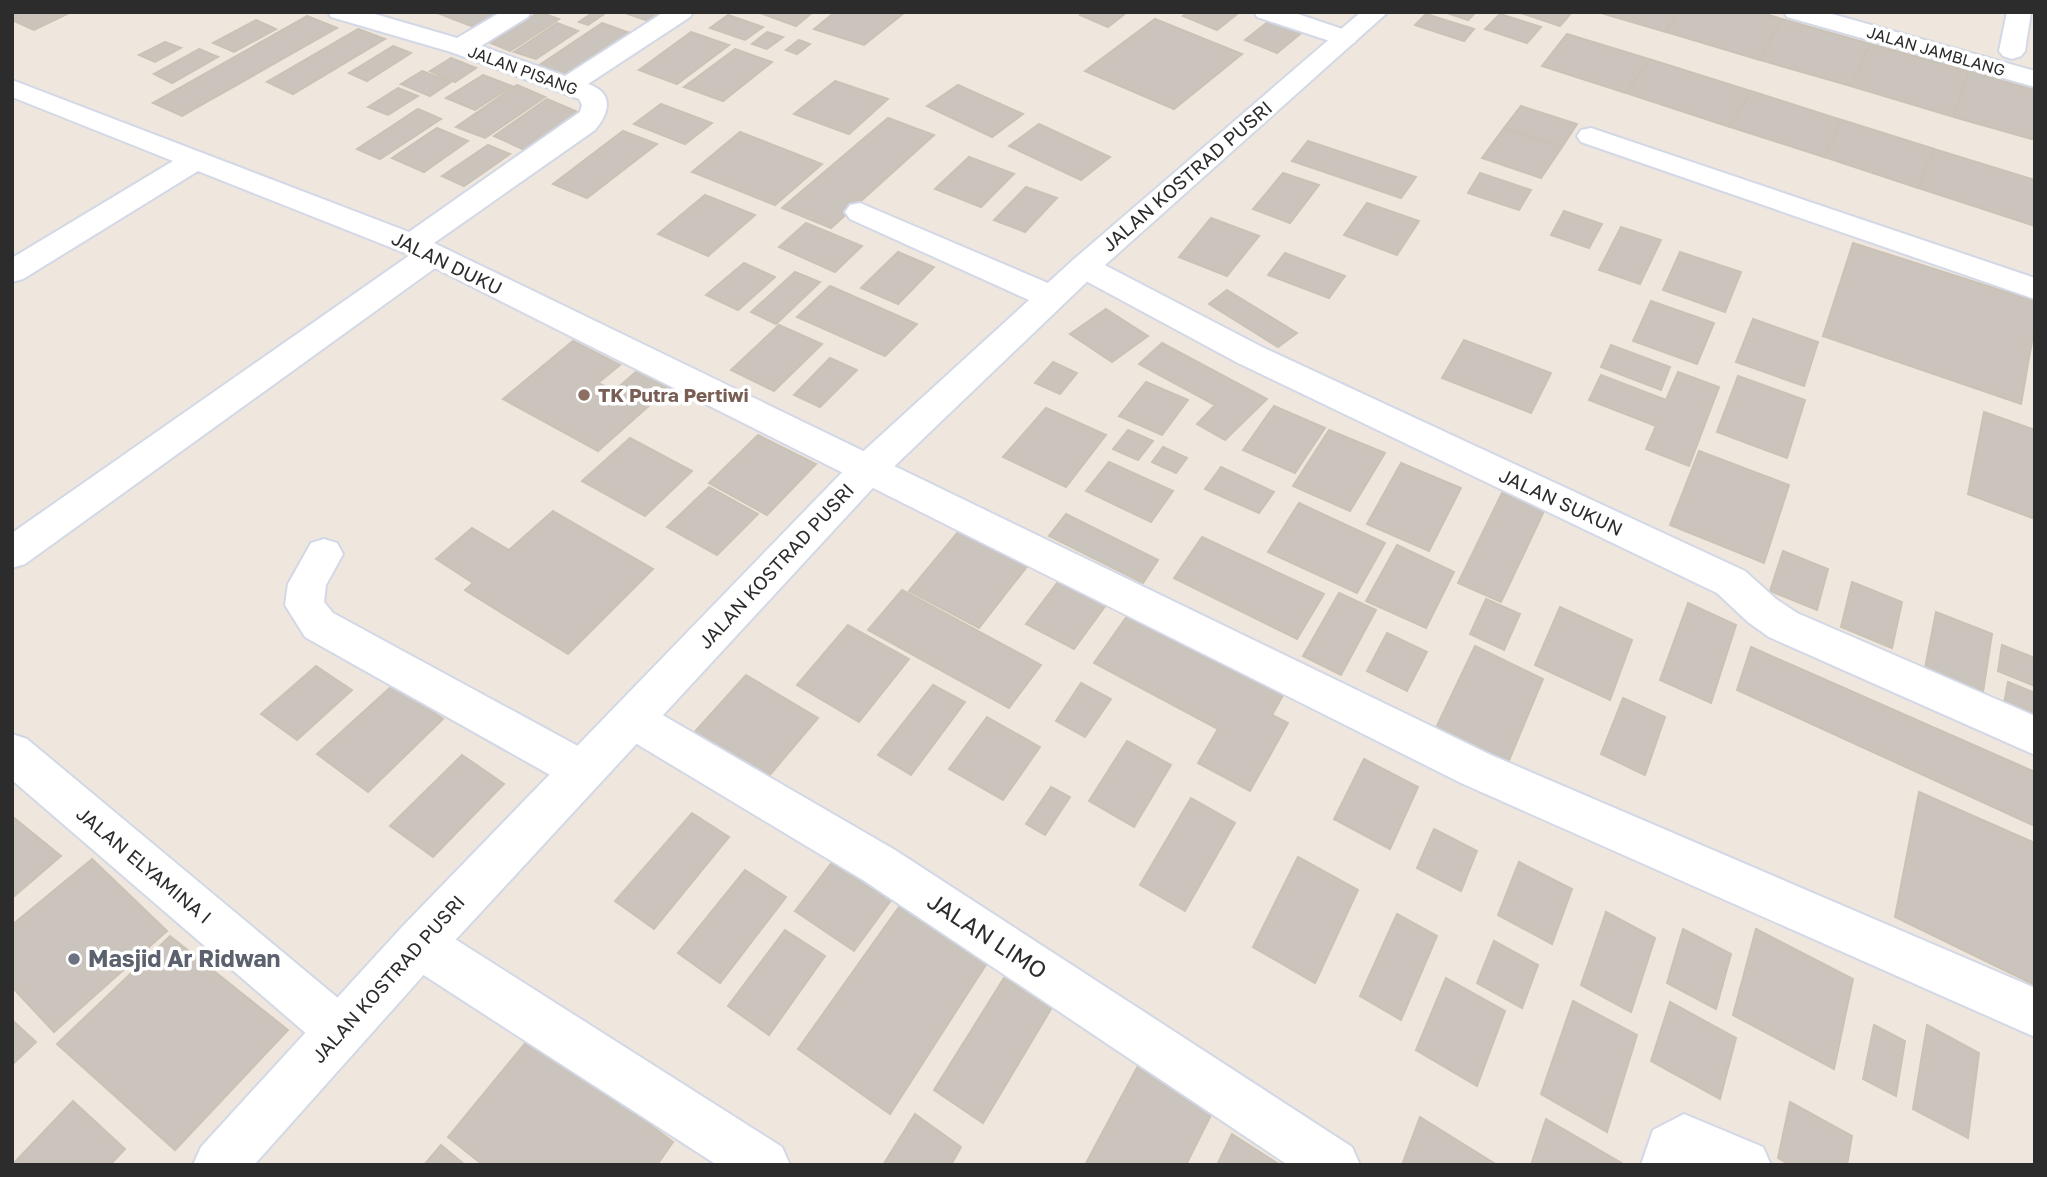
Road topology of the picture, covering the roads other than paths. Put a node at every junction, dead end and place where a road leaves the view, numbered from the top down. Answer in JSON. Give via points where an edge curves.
{"nodes":[{"id":1,"x":340,"y":12,"type":"edge"},
{"id":2,"x":519,"y":12,"type":"edge"},
{"id":3,"x":681,"y":12,"type":"edge"},
{"id":4,"x":1266,"y":12,"type":"edge"},
{"id":5,"x":1376,"y":12,"type":"edge"},
{"id":6,"x":1797,"y":12,"type":"edge"},
{"id":7,"x":2019,"y":12,"type":"edge"},
{"id":8,"x":1345,"y":38,"type":"junction"},
{"id":9,"x":460,"y":47,"type":"junction"},
{"id":10,"x":2012,"y":51,"type":"dead end"},
{"id":11,"x":2035,"y":79,"type":"edge"},
{"id":12,"x":567,"y":86,"type":"junction"},
{"id":13,"x":15,"y":92,"type":"edge"},
{"id":14,"x":1591,"y":136,"type":"dead end"},
{"id":15,"x":197,"y":159,"type":"junction"},
{"id":16,"x":860,"y":212,"type":"dead end"},
{"id":17,"x":422,"y":249,"type":"junction"},
{"id":18,"x":1084,"y":267,"type":"junction"},
{"id":19,"x":12,"y":272,"type":"edge"},
{"id":20,"x":2035,"y":289,"type":"edge"},
{"id":21,"x":1051,"y":297,"type":"junction"},
{"id":22,"x":869,"y":468,"type":"junction"},
{"id":23,"x":12,"y":553,"type":"edge"},
{"id":24,"x":324,"y":554,"type":"dead end"},
{"id":25,"x":632,"y":719,"type":"junction"},
{"id":26,"x":2035,"y":736,"type":"edge"},
{"id":27,"x":12,"y":753,"type":"edge"},
{"id":28,"x":583,"y":771,"type":"junction"},
{"id":29,"x":419,"y":944,"type":"junction"},
{"id":30,"x":2035,"y":1013,"type":"edge"},
{"id":31,"x":340,"y":1031,"type":"junction"},
{"id":32,"x":229,"y":1162,"type":"edge"},
{"id":33,"x":764,"y":1165,"type":"edge"},
{"id":34,"x":1334,"y":1165,"type":"edge"},
{"id":35,"x":1667,"y":1165,"type":"edge"},
{"id":36,"x":1745,"y":1165,"type":"edge"}],
"edges":[{"from":1,"to":9,"type":"street","name":"JALAN PISANG"},
{"from":2,"to":9,"type":"street"},
{"from":3,"to":12,"type":"street"},
{"from":4,"to":8,"type":"street"},
{"from":5,"to":8,"type":"street","name":"JALAN KOSTRAD PUSRI"},
{"from":6,"to":11,"type":"street","name":"JALAN JAMBLANG"},
{"from":7,"to":10,"type":"street"},
{"from":8,"to":18,"type":"street","name":"JALAN KOSTRAD PUSRI"},
{"from":9,"to":12,"type":"street","name":"JALAN PISANG"},
{"from":12,"to":17,"type":"street","name":"JALAN PISANG","via":[[594,98],[593,116]]},
{"from":13,"to":15,"type":"street","name":"JALAN DUKU"},
{"from":14,"to":20,"type":"street"},
{"from":15,"to":17,"type":"street","name":"JALAN DUKU"},
{"from":15,"to":19,"type":"street"},
{"from":16,"to":21,"type":"street"},
{"from":17,"to":22,"type":"street","name":"JALAN DUKU"},
{"from":17,"to":23,"type":"street"},
{"from":18,"to":21,"type":"street","name":"JALAN KOSTRAD PUSRI"},
{"from":18,"to":26,"type":"street","name":"JALAN SUKUN","via":[[1250,355],[1731,582],[1766,616],[1783,625]]},
{"from":21,"to":22,"type":"street","name":"JALAN KOSTRAD PUSRI"},
{"from":22,"to":25,"type":"street","name":"JALAN KOSTRAD PUSRI"},
{"from":22,"to":30,"type":"street","name":"JALAN DUKU","via":[[1476,769]]},
{"from":24,"to":28,"type":"street","via":[[307,584],[304,605],[319,625]]},
{"from":25,"to":28,"type":"street","name":"JALAN KOSTRAD PUSRI"},
{"from":25,"to":34,"type":"street","name":"JALAN LIMO","via":[[879,865]]},
{"from":27,"to":31,"type":"street","name":"JALAN ELYAMINA I"},
{"from":28,"to":29,"type":"street","name":"JALAN KOSTRAD PUSRI"},
{"from":29,"to":31,"type":"street","name":"JALAN KOSTRAD PUSRI"},
{"from":29,"to":33,"type":"street"},
{"from":31,"to":32,"type":"street","name":"JALAN KOSTRAD PUSRI"},
{"from":35,"to":36,"type":"street","via":[[1671,1148],[1684,1140]]}]}
